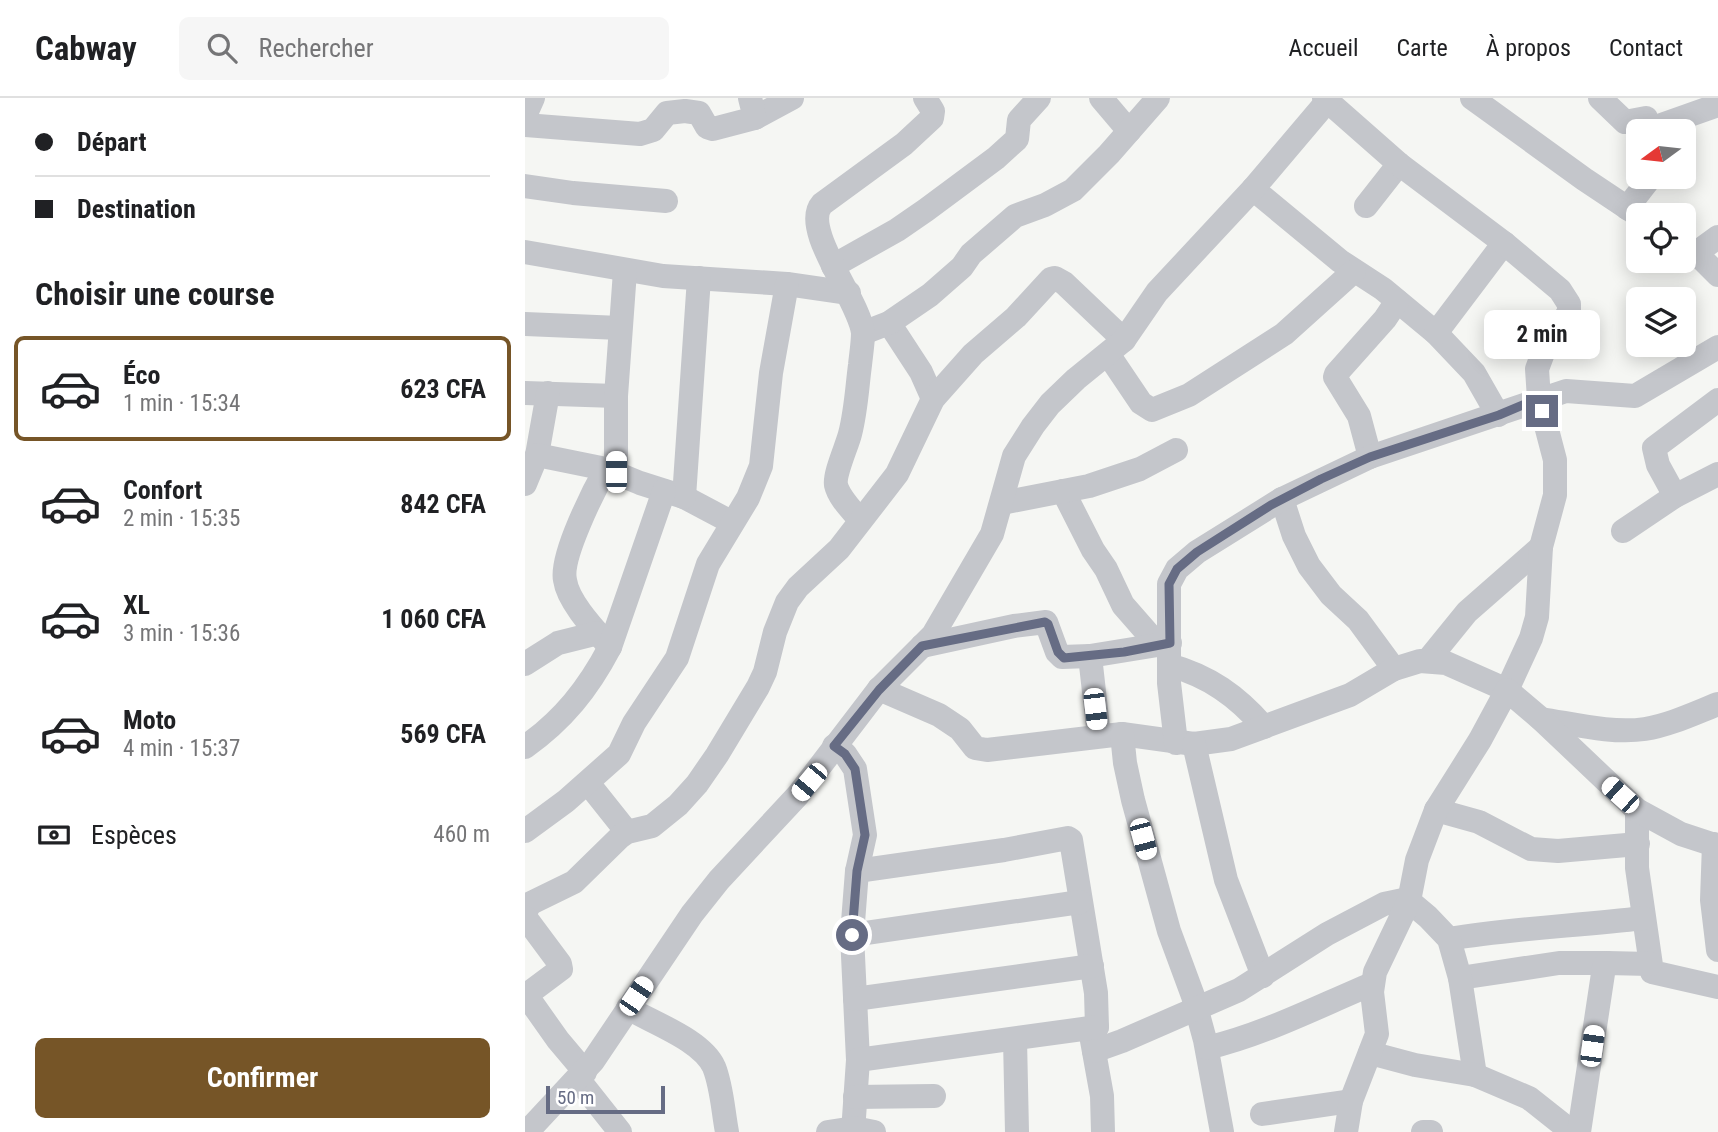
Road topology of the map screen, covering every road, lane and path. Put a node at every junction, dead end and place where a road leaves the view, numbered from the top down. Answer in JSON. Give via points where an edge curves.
{"nodes":[{"id":1,"x":533,"y":98,"type":"edge"},
{"id":2,"x":792,"y":98,"type":"edge"},
{"id":3,"x":925,"y":98,"type":"edge"},
{"id":4,"x":1039,"y":98,"type":"edge"},
{"id":5,"x":1101,"y":98,"type":"edge"},
{"id":6,"x":1158,"y":98,"type":"edge"},
{"id":7,"x":1472,"y":98,"type":"edge"},
{"id":8,"x":1600,"y":98,"type":"edge"},
{"id":9,"x":1327,"y":99,"type":"edge"},
{"id":10,"x":1718,"y":105,"type":"edge"},
{"id":11,"x":753,"y":108,"type":"edge"},
{"id":12,"x":525,"y":116,"type":"edge"},
{"id":13,"x":1647,"y":119,"type":"edge"},
{"id":14,"x":1626,"y":122,"type":"edge"},
{"id":15,"x":525,"y":125,"type":"edge"},
{"id":16,"x":1129,"y":131,"type":"junction"},
{"id":17,"x":1399,"y":164,"type":"junction"},
{"id":18,"x":525,"y":186,"type":"edge"},
{"id":19,"x":1254,"y":189,"type":"junction"},
{"id":20,"x":666,"y":201,"type":"dead end"},
{"id":21,"x":1366,"y":205,"type":"dead end"},
{"id":22,"x":1626,"y":207,"type":"edge"},
{"id":23,"x":1718,"y":237,"type":"edge"},
{"id":24,"x":1504,"y":243,"type":"junction"},
{"id":25,"x":1696,"y":246,"type":"edge"},
{"id":26,"x":525,"y":252,"type":"edge"},
{"id":27,"x":1696,"y":255,"type":"edge"},
{"id":28,"x":833,"y":266,"type":"junction"},
{"id":29,"x":625,"y":271,"type":"junction"},
{"id":30,"x":1354,"y":271,"type":"junction"},
{"id":31,"x":1718,"y":275,"type":"edge"},
{"id":32,"x":699,"y":278,"type":"junction"},
{"id":33,"x":787,"y":284,"type":"junction"},
{"id":34,"x":849,"y":293,"type":"junction"},
{"id":35,"x":1397,"y":301,"type":"junction"},
{"id":36,"x":889,"y":323,"type":"junction"},
{"id":37,"x":525,"y":324,"type":"edge"},
{"id":38,"x":619,"y":328,"type":"junction"},
{"id":39,"x":863,"y":333,"type":"junction"},
{"id":40,"x":1436,"y":333,"type":"junction"},
{"id":41,"x":1116,"y":347,"type":"junction"},
{"id":42,"x":1718,"y":347,"type":"edge"},
{"id":43,"x":536,"y":393,"type":"edge"},
{"id":44,"x":616,"y":396,"type":"junction"},
{"id":45,"x":1539,"y":398,"type":"junction"},
{"id":46,"x":933,"y":399,"type":"junction"},
{"id":47,"x":1718,"y":400,"type":"edge"},
{"id":48,"x":1499,"y":415,"type":"junction"},
{"id":49,"x":1176,"y":450,"type":"dead end"},
{"id":50,"x":537,"y":455,"type":"junction"},
{"id":51,"x":1370,"y":457,"type":"junction"},
{"id":52,"x":611,"y":470,"type":"junction"},
{"id":53,"x":1718,"y":474,"type":"edge"},
{"id":54,"x":525,"y":484,"type":"edge"},
{"id":55,"x":1063,"y":491,"type":"junction"},
{"id":56,"x":674,"y":494,"type":"junction"},
{"id":57,"x":1675,"y":496,"type":"junction"},
{"id":58,"x":1282,"y":499,"type":"junction"},
{"id":59,"x":1002,"y":503,"type":"junction"},
{"id":60,"x":860,"y":520,"type":"junction"},
{"id":61,"x":731,"y":522,"type":"junction"},
{"id":62,"x":1623,"y":531,"type":"dead end"},
{"id":63,"x":1541,"y":547,"type":"junction"},
{"id":64,"x":604,"y":640,"type":"junction"},
{"id":65,"x":922,"y":646,"type":"junction"},
{"id":66,"x":1166,"y":651,"type":"junction"},
{"id":67,"x":1090,"y":656,"type":"junction"},
{"id":68,"x":1428,"y":660,"type":"junction"},
{"id":69,"x":525,"y":664,"type":"edge"},
{"id":70,"x":1394,"y":669,"type":"junction"},
{"id":71,"x":879,"y":690,"type":"junction"},
{"id":72,"x":1507,"y":690,"type":"junction"},
{"id":73,"x":1718,"y":704,"type":"edge"},
{"id":74,"x":1541,"y":719,"type":"junction"},
{"id":75,"x":1264,"y":727,"type":"junction"},
{"id":76,"x":1111,"y":735,"type":"junction"},
{"id":77,"x":1185,"y":743,"type":"junction"},
{"id":78,"x":834,"y":746,"type":"junction"},
{"id":79,"x":525,"y":747,"type":"edge"},
{"id":80,"x":587,"y":783,"type":"junction"},
{"id":81,"x":1436,"y":810,"type":"junction"},
{"id":82,"x":1637,"y":810,"type":"junction"},
{"id":83,"x":525,"y":831,"type":"edge"},
{"id":84,"x":627,"y":832,"type":"junction"},
{"id":85,"x":1638,"y":844,"type":"junction"},
{"id":86,"x":1716,"y":845,"type":"edge"},
{"id":87,"x":857,"y":871,"type":"junction"},
{"id":88,"x":1409,"y":901,"type":"junction"},
{"id":89,"x":1080,"y":902,"type":"junction"},
{"id":90,"x":525,"y":911,"type":"edge"},
{"id":91,"x":525,"y":917,"type":"edge"},
{"id":92,"x":1643,"y":918,"type":"junction"},
{"id":93,"x":852,"y":935,"type":"junction"},
{"id":94,"x":1449,"y":939,"type":"junction"},
{"id":95,"x":1718,"y":950,"type":"edge"},
{"id":96,"x":1607,"y":963,"type":"junction"},
{"id":97,"x":1650,"y":964,"type":"junction"},
{"id":98,"x":1092,"y":966,"type":"junction"},
{"id":99,"x":1263,"y":976,"type":"junction"},
{"id":100,"x":1460,"y":978,"type":"junction"},
{"id":101,"x":1372,"y":984,"type":"junction"},
{"id":102,"x":1718,"y":987,"type":"edge"},
{"id":103,"x":855,"y":999,"type":"junction"},
{"id":104,"x":1196,"y":1008,"type":"junction"},
{"id":105,"x":628,"y":1009,"type":"junction"},
{"id":106,"x":1014,"y":1039,"type":"junction"},
{"id":107,"x":1096,"y":1039,"type":"junction"},
{"id":108,"x":1207,"y":1048,"type":"junction"},
{"id":109,"x":1370,"y":1053,"type":"junction"},
{"id":110,"x":858,"y":1060,"type":"junction"},
{"id":111,"x":582,"y":1075,"type":"junction"},
{"id":112,"x":1475,"y":1075,"type":"junction"},
{"id":113,"x":934,"y":1096,"type":"dead end"},
{"id":114,"x":855,"y":1097,"type":"junction"},
{"id":115,"x":1351,"y":1101,"type":"junction"},
{"id":116,"x":1262,"y":1114,"type":"dead end"},
{"id":117,"x":530,"y":1121,"type":"edge"},
{"id":118,"x":860,"y":1131,"type":"edge"},
{"id":119,"x":620,"y":1132,"type":"edge"},
{"id":120,"x":727,"y":1132,"type":"edge"},
{"id":121,"x":828,"y":1132,"type":"edge"},
{"id":122,"x":1017,"y":1132,"type":"edge"},
{"id":123,"x":1103,"y":1132,"type":"edge"},
{"id":124,"x":1222,"y":1132,"type":"edge"},
{"id":125,"x":1346,"y":1132,"type":"edge"},
{"id":126,"x":1423,"y":1132,"type":"edge"},
{"id":127,"x":1431,"y":1132,"type":"edge"},
{"id":128,"x":1572,"y":1132,"type":"edge"},
{"id":129,"x":1579,"y":1132,"type":"edge"}],
"edges":[{"from":1,"to":12,"type":"street"},
{"from":2,"to":11,"type":"street"},
{"from":3,"to":28,"type":"street","via":[[932,118],[819,208],[819,231]]},
{"from":4,"to":28,"type":"street","via":[[1019,119],[1017,139],[996,158],[897,230]]},
{"from":5,"to":16,"type":"street"},
{"from":6,"to":16,"type":"street"},
{"from":7,"to":22,"type":"street"},
{"from":8,"to":14,"type":"street"},
{"from":9,"to":17,"type":"street"},
{"from":9,"to":19,"type":"street"},
{"from":10,"to":13,"type":"street"},
{"from":11,"to":15,"type":"street","via":[[711,129],[698,113],[675,110],[664,115],[653,130],[636,134]]},
{"from":16,"to":36,"type":"street","via":[[1073,190],[1015,216],[952,277]]},
{"from":17,"to":21,"type":"street"},
{"from":17,"to":24,"type":"street"},
{"from":18,"to":20,"type":"street"},
{"from":19,"to":30,"type":"street"},
{"from":19,"to":41,"type":"street","via":[[1157,292]]},
{"from":23,"to":25,"type":"street"},
{"from":24,"to":40,"type":"street"},
{"from":24,"to":45,"type":"street","via":[[1560,290],[1570,306],[1537,369]]},
{"from":26,"to":29,"type":"street"},
{"from":27,"to":31,"type":"street"},
{"from":28,"to":34,"type":"street"},
{"from":29,"to":32,"type":"street"},
{"from":29,"to":38,"type":"street"},
{"from":30,"to":35,"type":"street"},
{"from":30,"to":41,"type":"street","via":[[1284,334],[1189,396],[1161,408],[1152,410],[1141,403]]},
{"from":32,"to":33,"type":"street"},
{"from":32,"to":56,"type":"street"},
{"from":33,"to":34,"type":"street"},
{"from":33,"to":61,"type":"street","via":[[761,466],[748,498]]},
{"from":34,"to":39,"type":"street"},
{"from":35,"to":40,"type":"street"},
{"from":35,"to":51,"type":"street","via":[[1335,376],[1359,416]]},
{"from":36,"to":39,"type":"street"},
{"from":36,"to":46,"type":"street"},
{"from":37,"to":38,"type":"street"},
{"from":38,"to":44,"type":"street"},
{"from":39,"to":60,"type":"street","via":[[857,402],[835,481]]},
{"from":40,"to":48,"type":"street","via":[[1474,373]]},
{"from":41,"to":46,"type":"street","via":[[1064,283],[1053,278]]},
{"from":41,"to":59,"type":"street","via":[[1067,387],[1033,426],[1014,456]]},
{"from":42,"to":45,"type":"street","via":[[1635,396],[1566,391]]},
{"from":43,"to":44,"type":"street"},
{"from":43,"to":50,"type":"street"},
{"from":44,"to":52,"type":"street"},
{"from":45,"to":48,"type":"street"},
{"from":45,"to":63,"type":"street","via":[[1556,472],[1555,495]]},
{"from":46,"to":60,"type":"street","via":[[902,466]]},
{"from":47,"to":57,"type":"street","via":[[1654,448]]},
{"from":48,"to":51,"type":"street"},
{"from":49,"to":55,"type":"street","via":[[1128,474]]},
{"from":50,"to":52,"type":"street"},
{"from":50,"to":54,"type":"street"},
{"from":51,"to":58,"type":"street"},
{"from":52,"to":56,"type":"street"},
{"from":52,"to":64,"type":"street","via":[[583,513],[564,575],[568,590]]},
{"from":53,"to":57,"type":"street"},
{"from":55,"to":59,"type":"street"},
{"from":55,"to":66,"type":"street","via":[[1123,606]]},
{"from":56,"to":61,"type":"street"},
{"from":56,"to":64,"type":"street"},
{"from":57,"to":62,"type":"street"},
{"from":58,"to":66,"type":"street","via":[[1177,569],[1169,584]]},
{"from":58,"to":70,"type":"street","via":[[1309,566]]},
{"from":59,"to":65,"type":"street","via":[[979,559]]},
{"from":60,"to":84,"type":"street","via":[[839,549],[787,602],[758,687],[697,784],[652,826]]},
{"from":61,"to":80,"type":"street","via":[[708,564],[688,631],[667,676],[619,754]]},
{"from":63,"to":68,"type":"street","via":[[1467,612]]},
{"from":63,"to":72,"type":"street","via":[[1537,617]]},
{"from":64,"to":69,"type":"street","via":[[558,643]]},
{"from":64,"to":79,"type":"street","via":[[599,668],[551,729]]},
{"from":65,"to":67,"type":"street","via":[[1046,622],[1062,657]]},
{"from":65,"to":71,"type":"street"},
{"from":66,"to":67,"type":"street"},
{"from":66,"to":75,"type":"street","via":[[1233,695]]},
{"from":66,"to":77,"type":"street"},
{"from":67,"to":76,"type":"street"},
{"from":68,"to":70,"type":"street"},
{"from":68,"to":72,"type":"street"},
{"from":70,"to":75,"type":"street","via":[[1350,695]]},
{"from":71,"to":76,"type":"street","via":[[939,716],[960,729],[975,748]]},
{"from":71,"to":78,"type":"street"},
{"from":72,"to":74,"type":"street"},
{"from":72,"to":81,"type":"street"},
{"from":73,"to":74,"type":"street","via":[[1643,729],[1603,729]]},
{"from":74,"to":82,"type":"street"},
{"from":75,"to":77,"type":"street","via":[[1231,739]]},
{"from":76,"to":77,"type":"street"},
{"from":76,"to":104,"type":"street","via":[[1125,763],[1169,931]]},
{"from":77,"to":99,"type":"street","via":[[1227,880]]},
{"from":78,"to":87,"type":"street","via":[[852,764],[859,785],[865,835]]},
{"from":78,"to":105,"type":"street","via":[[820,769],[692,914]]},
{"from":80,"to":83,"type":"street"},
{"from":80,"to":84,"type":"street"},
{"from":81,"to":85,"type":"street","via":[[1479,822],[1531,849]]},
{"from":81,"to":88,"type":"street","via":[[1417,860]]},
{"from":82,"to":85,"type":"street"},
{"from":82,"to":86,"type":"street","via":[[1681,834]]},
{"from":84,"to":90,"type":"street","via":[[573,883],[531,903]]},
{"from":85,"to":92,"type":"street"},
{"from":86,"to":95,"type":"street","via":[[1712,900]]},
{"from":87,"to":89,"type":"street","via":[[1068,838]]},
{"from":87,"to":93,"type":"street"},
{"from":88,"to":94,"type":"street"},
{"from":88,"to":99,"type":"street","via":[[1390,902],[1354,919]]},
{"from":88,"to":101,"type":"street"},
{"from":89,"to":93,"type":"street"},
{"from":89,"to":98,"type":"street"},
{"from":91,"to":111,"type":"street","via":[[561,969],[529,993],[529,999]]},
{"from":92,"to":94,"type":"street"},
{"from":92,"to":97,"type":"street"},
{"from":93,"to":103,"type":"street"},
{"from":94,"to":100,"type":"street"},
{"from":96,"to":97,"type":"street"},
{"from":96,"to":100,"type":"street","via":[[1559,963]]},
{"from":96,"to":129,"type":"street"},
{"from":97,"to":102,"type":"street","via":[[1652,972]]},
{"from":98,"to":103,"type":"street"},
{"from":98,"to":107,"type":"street"},
{"from":99,"to":104,"type":"street"},
{"from":100,"to":112,"type":"street"},
{"from":101,"to":108,"type":"street","via":[[1254,1035]]},
{"from":101,"to":109,"type":"street","via":[[1377,1030]]},
{"from":103,"to":110,"type":"street"},
{"from":104,"to":107,"type":"street","via":[[1122,1041]]},
{"from":104,"to":108,"type":"street"},
{"from":105,"to":111,"type":"street"},
{"from":105,"to":120,"type":"street","via":[[688,1040],[709,1059]]},
{"from":106,"to":107,"type":"street"},
{"from":106,"to":110,"type":"street"},
{"from":106,"to":122,"type":"street"},
{"from":107,"to":123,"type":"street"},
{"from":108,"to":124,"type":"street"},
{"from":109,"to":112,"type":"street"},
{"from":109,"to":115,"type":"street"},
{"from":110,"to":114,"type":"street"},
{"from":111,"to":117,"type":"street"},
{"from":111,"to":119,"type":"street"},
{"from":112,"to":128,"type":"street","via":[[1529,1098]]},
{"from":113,"to":114,"type":"street"},
{"from":114,"to":118,"type":"street"},
{"from":115,"to":116,"type":"street"},
{"from":115,"to":125,"type":"street"},
{"from":118,"to":121,"type":"street"},
{"from":126,"to":127,"type":"street"}]}
